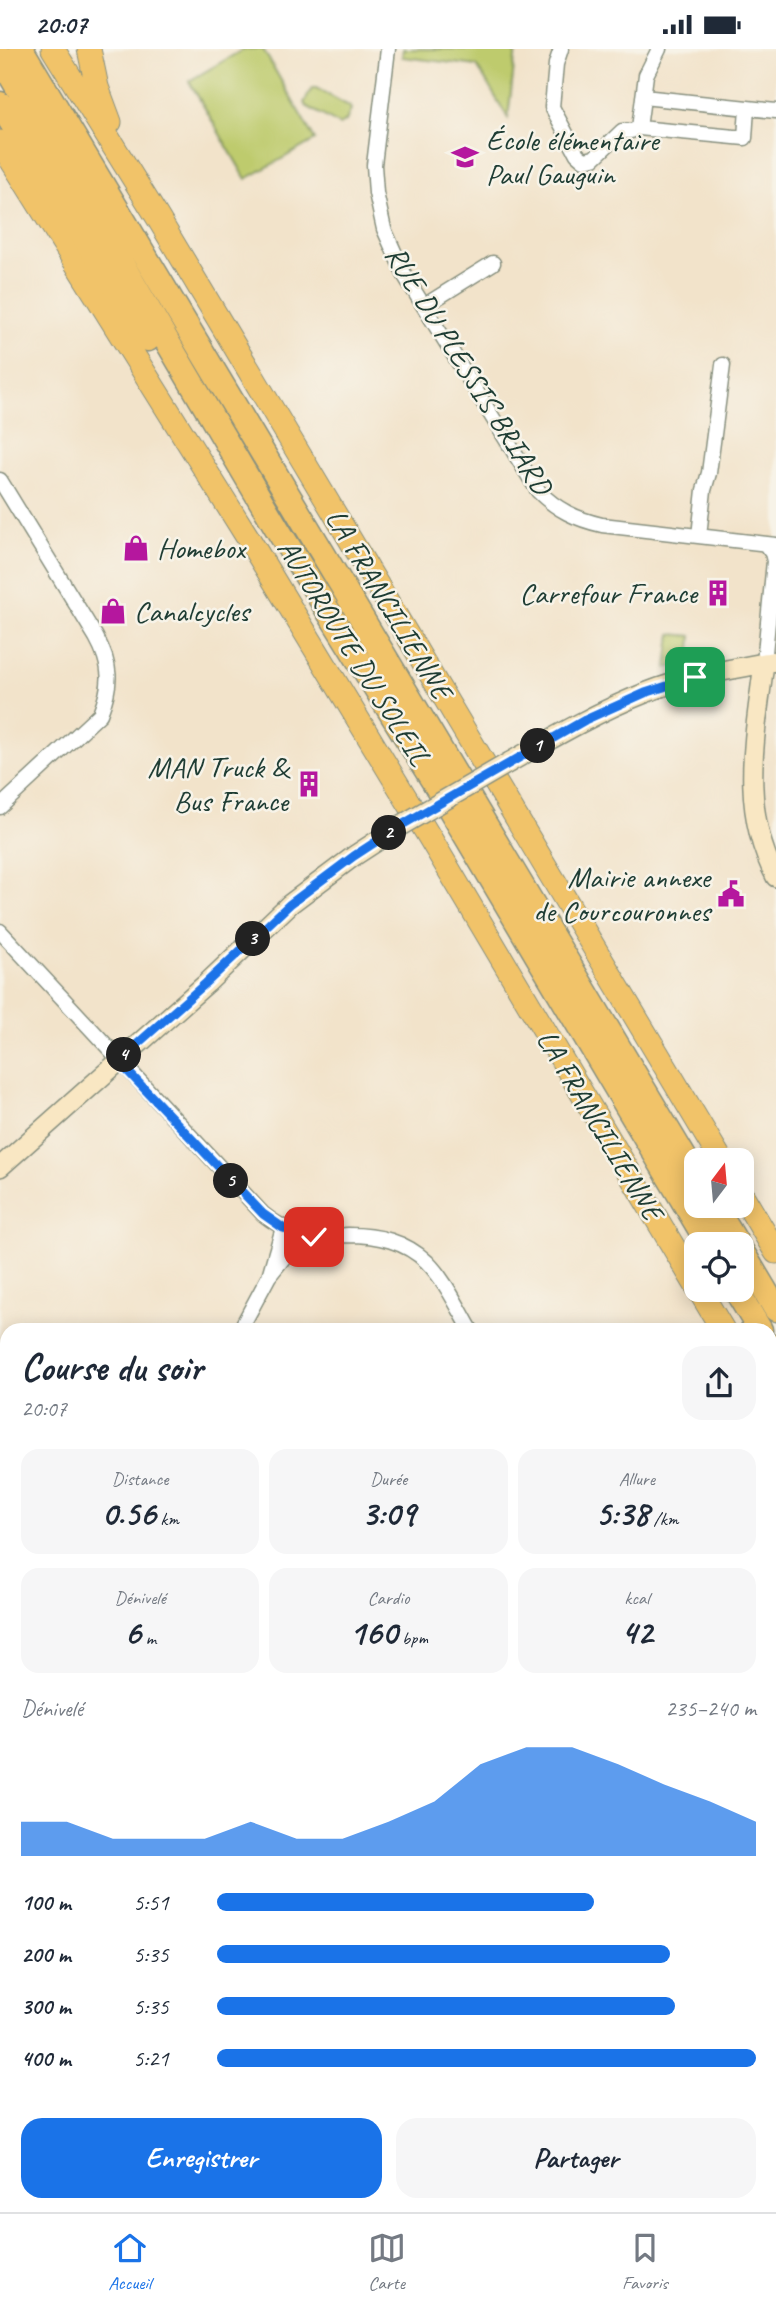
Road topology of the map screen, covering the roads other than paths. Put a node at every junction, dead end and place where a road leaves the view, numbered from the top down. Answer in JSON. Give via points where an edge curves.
{"nodes":[{"id":1,"x":21,"y":49,"type":"edge"},
{"id":2,"x":54,"y":49,"type":"edge"},
{"id":3,"x":89,"y":49,"type":"edge"},
{"id":4,"x":388,"y":49,"type":"edge"},
{"id":5,"x":561,"y":49,"type":"edge"},
{"id":6,"x":659,"y":49,"type":"edge"},
{"id":7,"x":0,"y":57,"type":"edge"},
{"id":8,"x":643,"y":97,"type":"junction"},
{"id":9,"x":0,"y":104,"type":"edge"},
{"id":10,"x":747,"y":108,"type":"junction"},
{"id":11,"x":776,"y":111,"type":"edge"},
{"id":12,"x":639,"y":128,"type":"junction"},
{"id":13,"x":3,"y":147,"type":"edge"},
{"id":14,"x":158,"y":218,"type":"junction"},
{"id":15,"x":493,"y":263,"type":"dead end"},
{"id":16,"x":424,"y":306,"type":"junction"},
{"id":17,"x":723,"y":365,"type":"dead end"},
{"id":18,"x":0,"y":480,"type":"edge"},
{"id":19,"x":278,"y":530,"type":"junction"},
{"id":20,"x":699,"y":536,"type":"junction"},
{"id":21,"x":771,"y":545,"type":"edge"},
{"id":22,"x":770,"y":662,"type":"edge"},
{"id":23,"x":0,"y":807,"type":"edge"},
{"id":24,"x":776,"y":877,"type":"edge"},
{"id":25,"x":0,"y":931,"type":"edge"},
{"id":26,"x":118,"y":1061,"type":"junction"},
{"id":27,"x":714,"y":1148,"type":"edge"},
{"id":28,"x":684,"y":1157,"type":"edge"},
{"id":29,"x":0,"y":1167,"type":"edge"},
{"id":30,"x":754,"y":1215,"type":"edge"},
{"id":31,"x":283,"y":1228,"type":"junction"},
{"id":32,"x":702,"y":1232,"type":"edge"},
{"id":33,"x":302,"y":1235,"type":"junction"},
{"id":34,"x":776,"y":1252,"type":"edge"},
{"id":35,"x":684,"y":1265,"type":"edge"},
{"id":36,"x":754,"y":1272,"type":"edge"},
{"id":37,"x":269,"y":1276,"type":"junction"},
{"id":38,"x":706,"y":1302,"type":"edge"},
{"id":39,"x":743,"y":1302,"type":"edge"},
{"id":40,"x":776,"y":1309,"type":"edge"},
{"id":41,"x":244,"y":1323,"type":"edge"},
{"id":42,"x":467,"y":1323,"type":"edge"},
{"id":43,"x":719,"y":1323,"type":"edge"},
{"id":44,"x":756,"y":1323,"type":"edge"}],
"edges":[{"from":1,"to":28,"type":"highway","name":"AUTOROUTE DU SOLEIL"},
{"from":2,"to":14,"type":"highway","name":"LA FRANCILIENNE"},
{"from":3,"to":14,"type":"highway","via":[[107,114],[154,199]]},
{"from":4,"to":16,"type":"street","name":"RUE DU PLESSIS BRIARD","via":[[374,165],[376,193],[391,250]]},
{"from":5,"to":12,"type":"street","via":[[552,107],[577,154],[584,160],[594,158],[622,131]]},
{"from":6,"to":8,"type":"street","via":[[646,75]]},
{"from":7,"to":19,"type":"highway","name":"AUTOROUTE DU SOLEIL"},
{"from":8,"to":10,"type":"street"},
{"from":8,"to":12,"type":"street"},
{"from":9,"to":19,"type":"highway","via":[[248,498]]},
{"from":10,"to":11,"type":"street"},
{"from":10,"to":12,"type":"street","via":[[745,138]]},
{"from":13,"to":35,"type":"highway","name":"LA FRANCILIENNE","via":[[248,538]]},
{"from":14,"to":27,"type":"highway","name":"LA FRANCILIENNE"},
{"from":15,"to":16,"type":"street"},
{"from":16,"to":20,"type":"street","name":"RUE DU PLESSIS BRIARD","via":[[524,470],[551,503],[602,525]]},
{"from":17,"to":20,"type":"street"},
{"from":18,"to":23,"type":"street","via":[[101,646],[109,670],[100,714]]},
{"from":19,"to":32,"type":"highway","name":"AUTOROUTE DU SOLEIL"},
{"from":20,"to":21,"type":"street","name":"RUE DU PLESSIS BRIARD"},
{"from":21,"to":22,"type":"street"},
{"from":22,"to":24,"type":"main road","via":[[751,787],[761,843]]},
{"from":22,"to":26,"type":"main road","bridge":true,"via":[[645,693],[585,720],[400,826],[290,904]]},
{"from":25,"to":26,"type":"street"},
{"from":26,"to":29,"type":"main road"},
{"from":26,"to":31,"type":"street","via":[[248,1199]]},
{"from":30,"to":34,"type":"highway"},
{"from":31,"to":33,"type":"street"},
{"from":31,"to":37,"type":"street"},
{"from":33,"to":37,"type":"street"},
{"from":33,"to":42,"type":"street","via":[[370,1236],[400,1243],[438,1275]]},
{"from":36,"to":40,"type":"highway"},
{"from":37,"to":41,"type":"street"},
{"from":38,"to":43,"type":"highway"},
{"from":39,"to":44,"type":"highway"}]}
